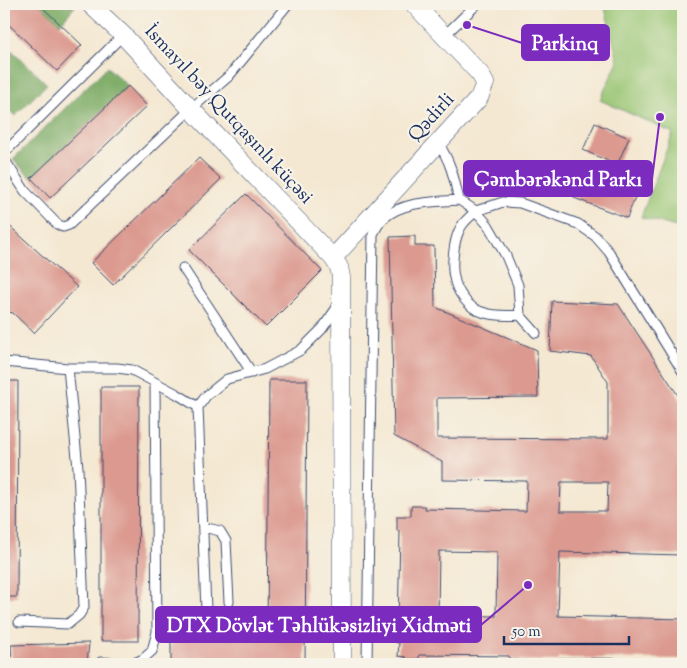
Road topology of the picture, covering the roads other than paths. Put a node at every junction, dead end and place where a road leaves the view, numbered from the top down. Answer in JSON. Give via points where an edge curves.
{"nodes":[{"id":1,"x":90,"y":4,"type":"edge"},
{"id":2,"x":288,"y":4,"type":"edge"},
{"id":3,"x":414,"y":4,"type":"edge"},
{"id":4,"x":477,"y":4,"type":"edge"},
{"id":5,"x":123,"y":35,"type":"junction"},
{"id":6,"x":444,"y":36,"type":"junction"},
{"id":7,"x":191,"y":109,"type":"junction"},
{"id":8,"x":438,"y":143,"type":"junction"},
{"id":9,"x":4,"y":153,"type":"edge"},
{"id":10,"x":4,"y":159,"type":"edge"},
{"id":11,"x":459,"y":200,"type":"junction"},
{"id":12,"x":476,"y":210,"type":"junction"},
{"id":13,"x":333,"y":258,"type":"junction"},
{"id":14,"x":183,"y":268,"type":"dead end"},
{"id":15,"x":341,"y":302,"type":"junction"},
{"id":16,"x":520,"y":315,"type":"junction"},
{"id":17,"x":536,"y":333,"type":"dead end"},
{"id":18,"x":4,"y":362,"type":"edge"},
{"id":19,"x":68,"y":368,"type":"junction"},
{"id":20,"x":252,"y":372,"type":"junction"},
{"id":21,"x":683,"y":372,"type":"edge"},
{"id":22,"x":155,"y":383,"type":"junction"},
{"id":23,"x":198,"y":407,"type":"junction"},
{"id":24,"x":203,"y":527,"type":"junction"},
{"id":25,"x":229,"y":602,"type":"dead end"},
{"id":26,"x":19,"y":622,"type":"dead end"},
{"id":27,"x":157,"y":632,"type":"junction"},
{"id":28,"x":101,"y":662,"type":"dead end"},
{"id":29,"x":342,"y":664,"type":"edge"},
{"id":30,"x":367,"y":664,"type":"edge"}],
"edges":[{"from":1,"to":5,"type":"street","name":"İsmayıl bəy Qutqaşınlı küçəsi"},
{"from":2,"to":7,"type":"lane","via":[[229,76]]},
{"from":3,"to":6,"type":"street","name":"Qədirli"},
{"from":4,"to":6,"type":"lane"},
{"from":5,"to":7,"type":"street","name":"İsmayıl bəy Qutqaşınlı küçəsi"},
{"from":5,"to":9,"type":"lane"},
{"from":6,"to":8,"type":"street","name":"Qədirli","via":[[485,83],[479,98]]},
{"from":7,"to":10,"type":"lane","via":[[69,225],[63,227],[25,191]]},
{"from":7,"to":13,"type":"street","name":"İsmayıl bəy Qutqaşınlı küçəsi"},
{"from":8,"to":11,"type":"lane","via":[[453,172]]},
{"from":8,"to":13,"type":"street","name":"Qədirli"},
{"from":11,"to":12,"type":"lane"},
{"from":11,"to":30,"type":"lane","via":[[418,204],[397,210],[382,219],[373,234]]},
{"from":12,"to":16,"type":"lane","via":[[506,256],[518,285]]},
{"from":12,"to":16,"type":"lane","via":[[458,233],[453,276],[459,291],[481,312]]},
{"from":12,"to":21,"type":"lane","via":[[503,202],[520,203],[578,224],[595,236],[609,252]]},
{"from":13,"to":15,"type":"street","via":[[340,272]]},
{"from":14,"to":20,"type":"lane"},
{"from":15,"to":20,"type":"lane","via":[[322,329],[301,350],[265,369]]},
{"from":15,"to":29,"type":"street"},
{"from":16,"to":17,"type":"lane"},
{"from":18,"to":19,"type":"lane"},
{"from":19,"to":22,"type":"lane","via":[[132,370]]},
{"from":19,"to":26,"type":"lane","via":[[78,468],[84,607],[68,624]]},
{"from":20,"to":23,"type":"lane","via":[[227,379]]},
{"from":22,"to":23,"type":"lane"},
{"from":22,"to":27,"type":"lane"},
{"from":23,"to":24,"type":"lane"},
{"from":24,"to":25,"type":"lane","via":[[220,531],[226,541]]},
{"from":24,"to":27,"type":"lane","via":[[204,617],[198,624]]},
{"from":27,"to":28,"type":"lane","via":[[152,651],[144,659],[132,664]]}]}
